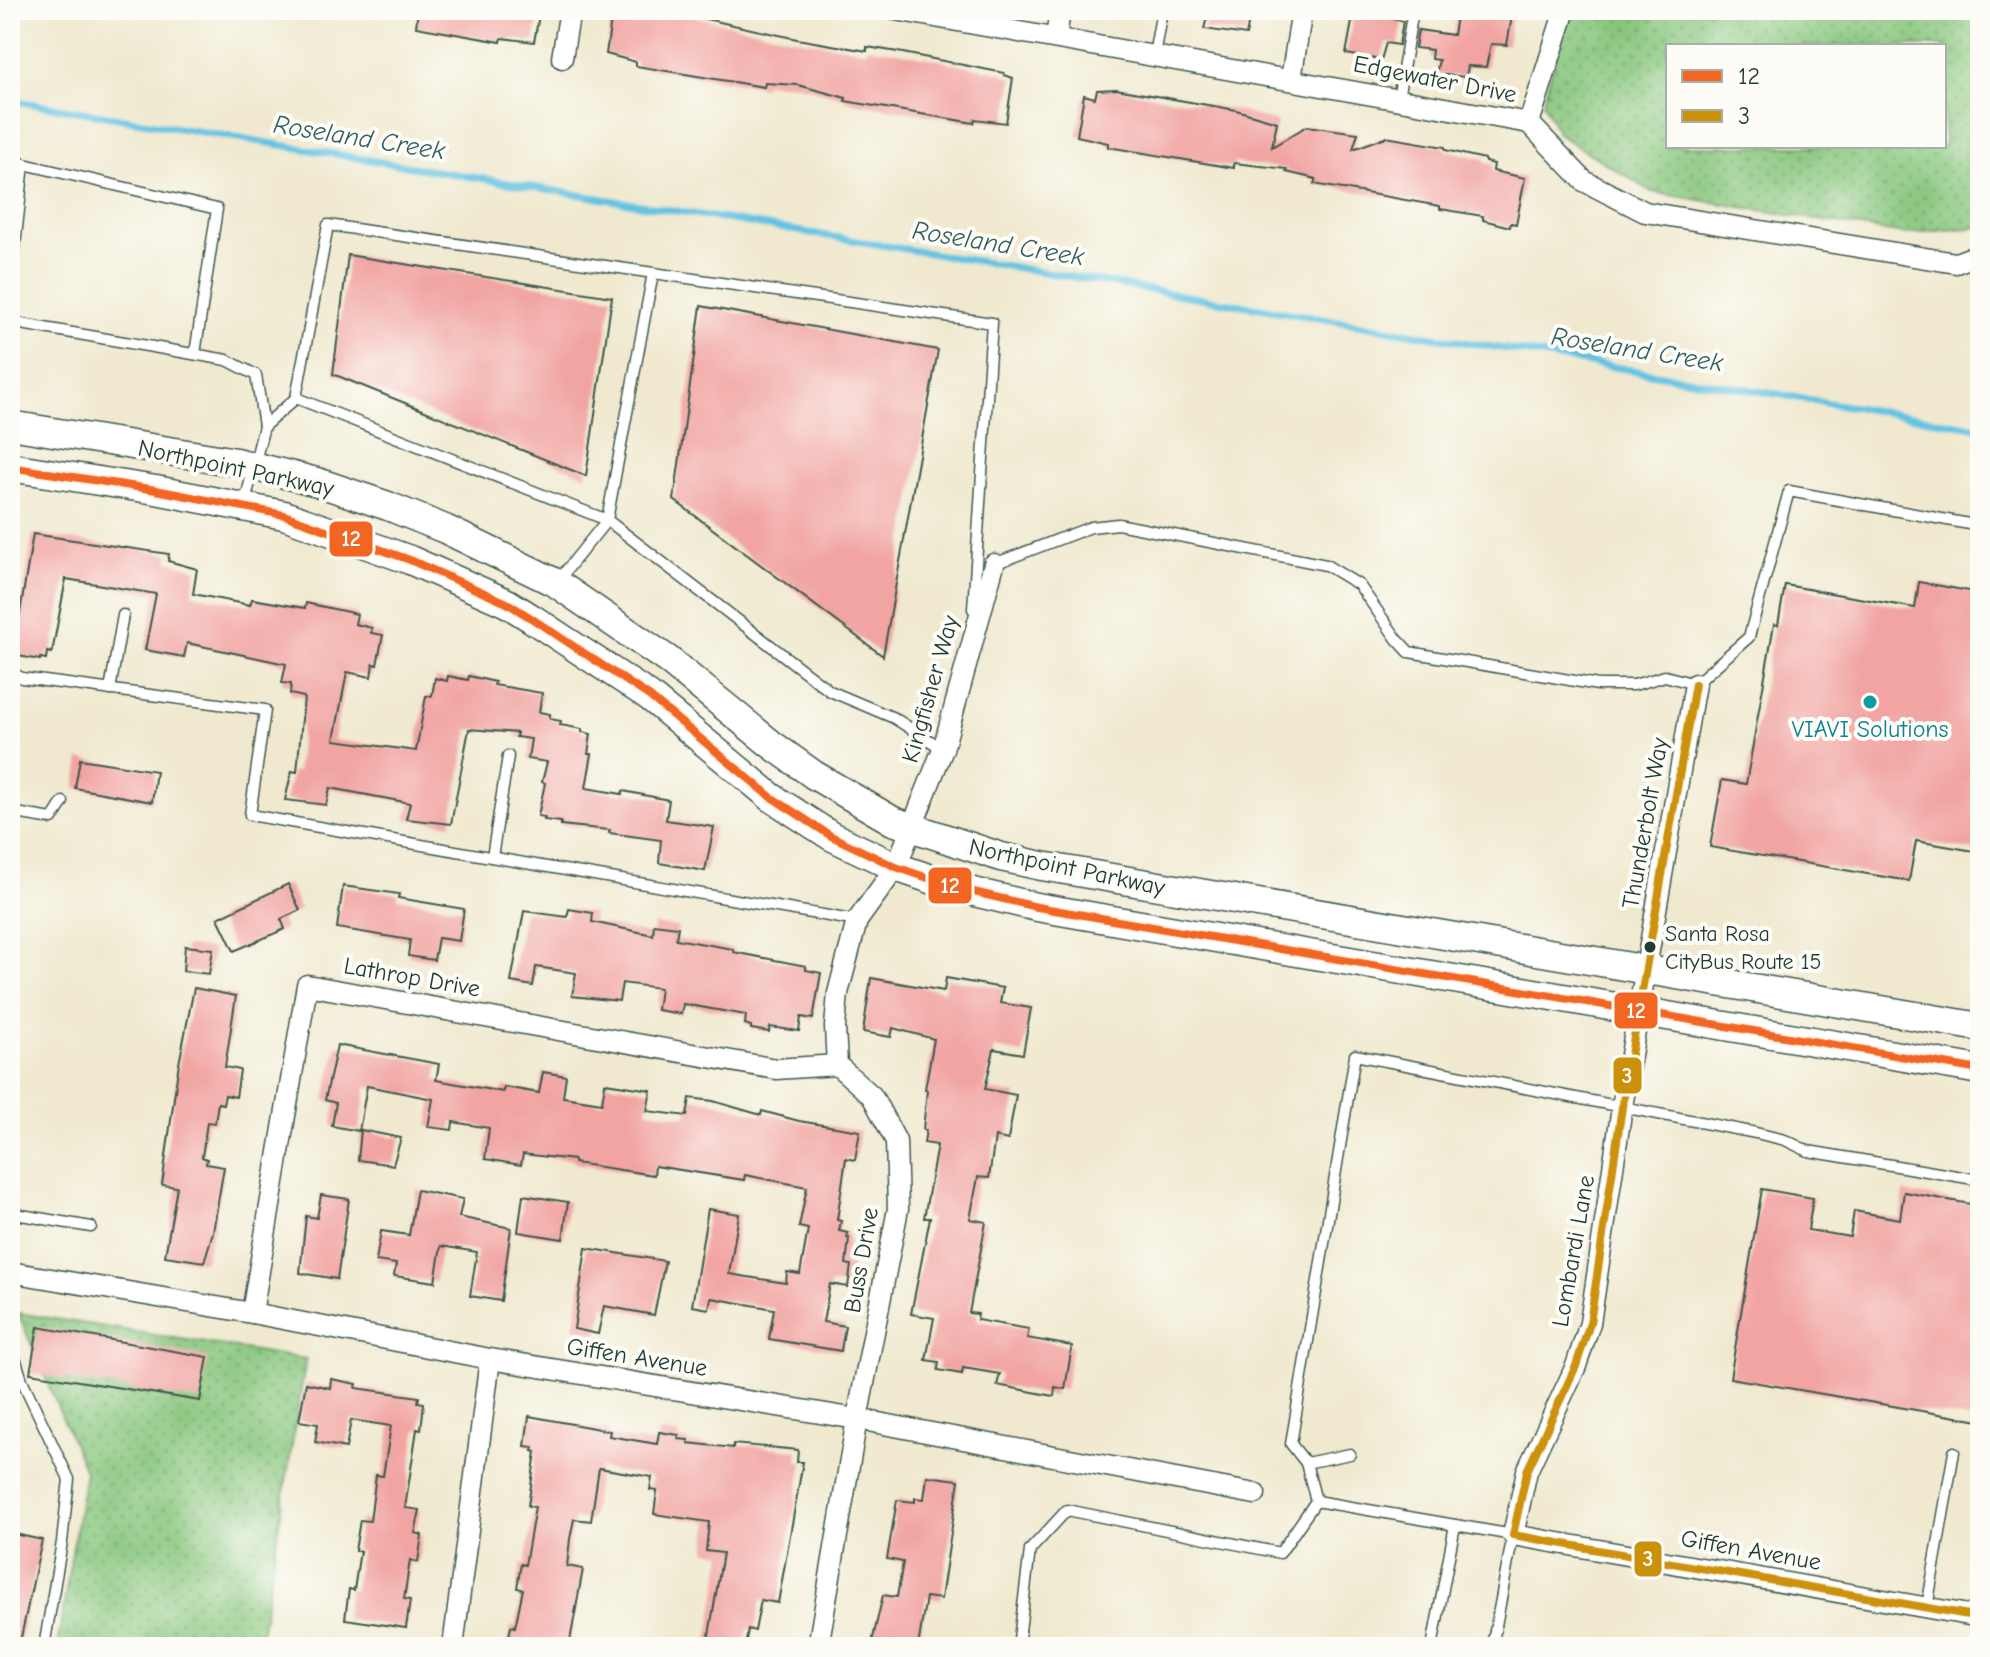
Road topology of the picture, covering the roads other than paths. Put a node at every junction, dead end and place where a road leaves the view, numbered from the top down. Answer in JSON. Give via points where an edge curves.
{"nodes":[{"id":1,"x":570,"y":10,"type":"edge"},
{"id":2,"x":896,"y":10,"type":"edge"},
{"id":3,"x":1060,"y":10,"type":"edge"},
{"id":4,"x":1162,"y":10,"type":"edge"},
{"id":5,"x":1302,"y":10,"type":"edge"},
{"id":6,"x":1413,"y":10,"type":"edge"},
{"id":7,"x":1565,"y":10,"type":"edge"},
{"id":8,"x":920,"y":12,"type":"edge"},
{"id":9,"x":1056,"y":38,"type":"junction"},
{"id":10,"x":1154,"y":55,"type":"junction"},
{"id":11,"x":562,"y":58,"type":"dead end"},
{"id":12,"x":1291,"y":79,"type":"junction"},
{"id":13,"x":1398,"y":99,"type":"junction"},
{"id":14,"x":1529,"y":123,"type":"junction"},
{"id":15,"x":10,"y":162,"type":"edge"},
{"id":16,"x":24,"y":164,"type":"junction"},
{"id":17,"x":1980,"y":254,"type":"edge"},
{"id":18,"x":653,"y":273,"type":"junction"},
{"id":19,"x":10,"y":291,"type":"edge"},
{"id":20,"x":10,"y":322,"type":"edge"},
{"id":21,"x":195,"y":354,"type":"junction"},
{"id":22,"x":296,"y":398,"type":"junction"},
{"id":23,"x":10,"y":425,"type":"edge"},
{"id":24,"x":264,"y":426,"type":"junction"},
{"id":25,"x":10,"y":467,"type":"edge"},
{"id":26,"x":253,"y":467,"type":"junction"},
{"id":27,"x":244,"y":506,"type":"junction"},
{"id":28,"x":607,"y":520,"type":"junction"},
{"id":29,"x":1980,"y":526,"type":"edge"},
{"id":30,"x":994,"y":564,"type":"joint"},
{"id":31,"x":556,"y":583,"type":"junction"},
{"id":32,"x":123,"y":615,"type":"dead end"},
{"id":33,"x":971,"y":637,"type":"junction"},
{"id":34,"x":10,"y":672,"type":"edge"},
{"id":35,"x":1695,"y":684,"type":"junction"},
{"id":36,"x":110,"y":690,"type":"junction"},
{"id":37,"x":943,"y":749,"type":"junction"},
{"id":38,"x":508,"y":756,"type":"dead end"},
{"id":39,"x":63,"y":802,"type":"dead end"},
{"id":40,"x":10,"y":812,"type":"edge"},
{"id":41,"x":912,"y":828,"type":"junction"},
{"id":42,"x":492,"y":857,"type":"junction"},
{"id":43,"x":896,"y":867,"type":"junction"},
{"id":44,"x":857,"y":921,"type":"junction"},
{"id":45,"x":1647,"y":970,"type":"junction"},
{"id":46,"x":1639,"y":1012,"type":"junction"},
{"id":47,"x":1980,"y":1027,"type":"edge"},
{"id":48,"x":837,"y":1065,"type":"junction"},
{"id":49,"x":1980,"y":1070,"type":"edge"},
{"id":50,"x":1622,"y":1107,"type":"junction"},
{"id":51,"x":1980,"y":1180,"type":"edge"},
{"id":52,"x":10,"y":1213,"type":"edge"},
{"id":53,"x":91,"y":1227,"type":"dead end"},
{"id":54,"x":12,"y":1272,"type":"edge"},
{"id":55,"x":252,"y":1313,"type":"junction"},
{"id":56,"x":10,"y":1317,"type":"edge"},
{"id":57,"x":10,"y":1342,"type":"edge"},
{"id":58,"x":490,"y":1359,"type":"junction"},
{"id":59,"x":857,"y":1419,"type":"junction"},
{"id":60,"x":1954,"y":1452,"type":"dead end"},
{"id":61,"x":1350,"y":1454,"type":"dead end"},
{"id":62,"x":1306,"y":1463,"type":"junction"},
{"id":63,"x":1255,"y":1494,"type":"dead end"},
{"id":64,"x":1316,"y":1501,"type":"junction"},
{"id":65,"x":1455,"y":1525,"type":"junction"},
{"id":66,"x":1513,"y":1535,"type":"junction"},
{"id":67,"x":1927,"y":1607,"type":"junction"},
{"id":68,"x":1980,"y":1617,"type":"edge"},
{"id":69,"x":44,"y":1647,"type":"edge"},
{"id":70,"x":453,"y":1647,"type":"edge"},
{"id":71,"x":818,"y":1647,"type":"edge"},
{"id":72,"x":1018,"y":1647,"type":"edge"},
{"id":73,"x":1432,"y":1647,"type":"edge"},
{"id":74,"x":1492,"y":1647,"type":"edge"}],
"edges":[{"from":1,"to":11,"type":"street"},
{"from":2,"to":8,"type":"street","name":"Edgewater Drive"},
{"from":3,"to":9,"type":"street"},
{"from":4,"to":10,"type":"lane"},
{"from":5,"to":12,"type":"street"},
{"from":6,"to":13,"type":"lane"},
{"from":7,"to":14,"type":"street"},
{"from":8,"to":9,"type":"street","name":"Edgewater Drive"},
{"from":9,"to":10,"type":"street","name":"Edgewater Drive"},
{"from":10,"to":12,"type":"street","name":"Edgewater Drive"},
{"from":12,"to":13,"type":"street","name":"Edgewater Drive"},
{"from":13,"to":14,"type":"street","name":"Edgewater Drive"},
{"from":14,"to":17,"type":"street","name":"Edgewater Drive","via":[[1584,181],[1645,212],[1956,263]]},
{"from":15,"to":16,"type":"lane"},
{"from":16,"to":19,"type":"lane"},
{"from":16,"to":21,"type":"lane","via":[[217,209]]},
{"from":18,"to":22,"type":"lane","via":[[328,225]]},
{"from":18,"to":28,"type":"lane"},
{"from":18,"to":33,"type":"lane","via":[[992,323]]},
{"from":20,"to":21,"type":"lane"},
{"from":21,"to":24,"type":"lane","via":[[227,360],[256,375]]},
{"from":22,"to":24,"type":"lane"},
{"from":22,"to":28,"type":"lane"},
{"from":23,"to":26,"type":"street","name":"Northpoint Parkway"},
{"from":24,"to":26,"type":"lane"},
{"from":25,"to":27,"type":"street","name":"Northpoint Parkway"},
{"from":26,"to":27,"type":"lane"},
{"from":26,"to":31,"type":"street","name":"Northpoint Parkway","via":[[388,506]]},
{"from":27,"to":43,"type":"street","name":"Northpoint Parkway","via":[[344,535],[507,603],[649,696],[771,797],[831,836]]},
{"from":28,"to":31,"type":"lane"},
{"from":28,"to":37,"type":"lane","via":[[830,691],[894,718]]},
{"from":29,"to":35,"type":"lane","via":[[1789,491],[1749,637]]},
{"from":30,"to":33,"type":"street","name":"Kingfisher Way"},
{"from":30,"to":35,"type":"lane","via":[[1091,527],[1118,524],[1326,565],[1359,585],[1409,652],[1598,685],[1634,685],[1665,676]]},
{"from":31,"to":41,"type":"street","name":"Northpoint Parkway","via":[[668,660],[814,775]]},
{"from":32,"to":36,"type":"lane"},
{"from":33,"to":37,"type":"street","name":"Kingfisher Way"},
{"from":34,"to":36,"type":"lane"},
{"from":35,"to":45,"type":"street","name":"Thunderbolt Way"},
{"from":36,"to":42,"type":"lane","via":[[265,710],[250,815]]},
{"from":37,"to":41,"type":"street","name":"Kingfisher Way"},
{"from":38,"to":42,"type":"lane"},
{"from":39,"to":40,"type":"lane","via":[[52,819]]},
{"from":41,"to":43,"type":"street","name":"Kingfisher Way"},
{"from":41,"to":45,"type":"street","name":"Northpoint Parkway","via":[[1042,866]]},
{"from":42,"to":44,"type":"lane"},
{"from":43,"to":44,"type":"street"},
{"from":43,"to":46,"type":"street","name":"Northpoint Parkway","via":[[996,899]]},
{"from":44,"to":48,"type":"street","via":[[838,993]]},
{"from":45,"to":46,"type":"street","name":"Thunderbolt Way"},
{"from":45,"to":47,"type":"street","name":"Northpoint Parkway"},
{"from":46,"to":49,"type":"street","name":"Northpoint Parkway"},
{"from":46,"to":50,"type":"street","name":"Lombardi Lane"},
{"from":48,"to":55,"type":"street","name":"Lathrop Drive","via":[[776,1069],[307,985]]},
{"from":48,"to":59,"type":"street","name":"Buss Drive","via":[[872,1096],[896,1141],[898,1209]]},
{"from":50,"to":51,"type":"lane","via":[[1756,1133],[1808,1151]]},
{"from":50,"to":62,"type":"lane","via":[[1355,1055],[1291,1444]]},
{"from":50,"to":66,"type":"street","name":"Lombardi Lane","via":[[1590,1323],[1570,1381],[1527,1471]]},
{"from":52,"to":53,"type":"lane"},
{"from":54,"to":55,"type":"street","name":"Giffen Avenue"},
{"from":54,"to":56,"type":"lane"},
{"from":55,"to":58,"type":"street","name":"Giffen Avenue"},
{"from":57,"to":69,"type":"lane","via":[[22,1380],[69,1479]]},
{"from":58,"to":59,"type":"street","name":"Giffen Avenue"},
{"from":58,"to":70,"type":"street"},
{"from":59,"to":63,"type":"street","name":"Giffen Avenue"},
{"from":59,"to":71,"type":"street","name":"Buss Drive"},
{"from":60,"to":67,"type":"lane"},
{"from":61,"to":62,"type":"lane"},
{"from":62,"to":64,"type":"lane"},
{"from":64,"to":65,"type":"lane"},
{"from":64,"to":72,"type":"lane","via":[[1280,1553],[1067,1510],[1030,1550]]},
{"from":65,"to":66,"type":"lane"},
{"from":65,"to":73,"type":"lane"},
{"from":66,"to":67,"type":"street","name":"Giffen Avenue"},
{"from":66,"to":74,"type":"lane"},
{"from":67,"to":68,"type":"street","name":"Giffen Avenue"}]}
